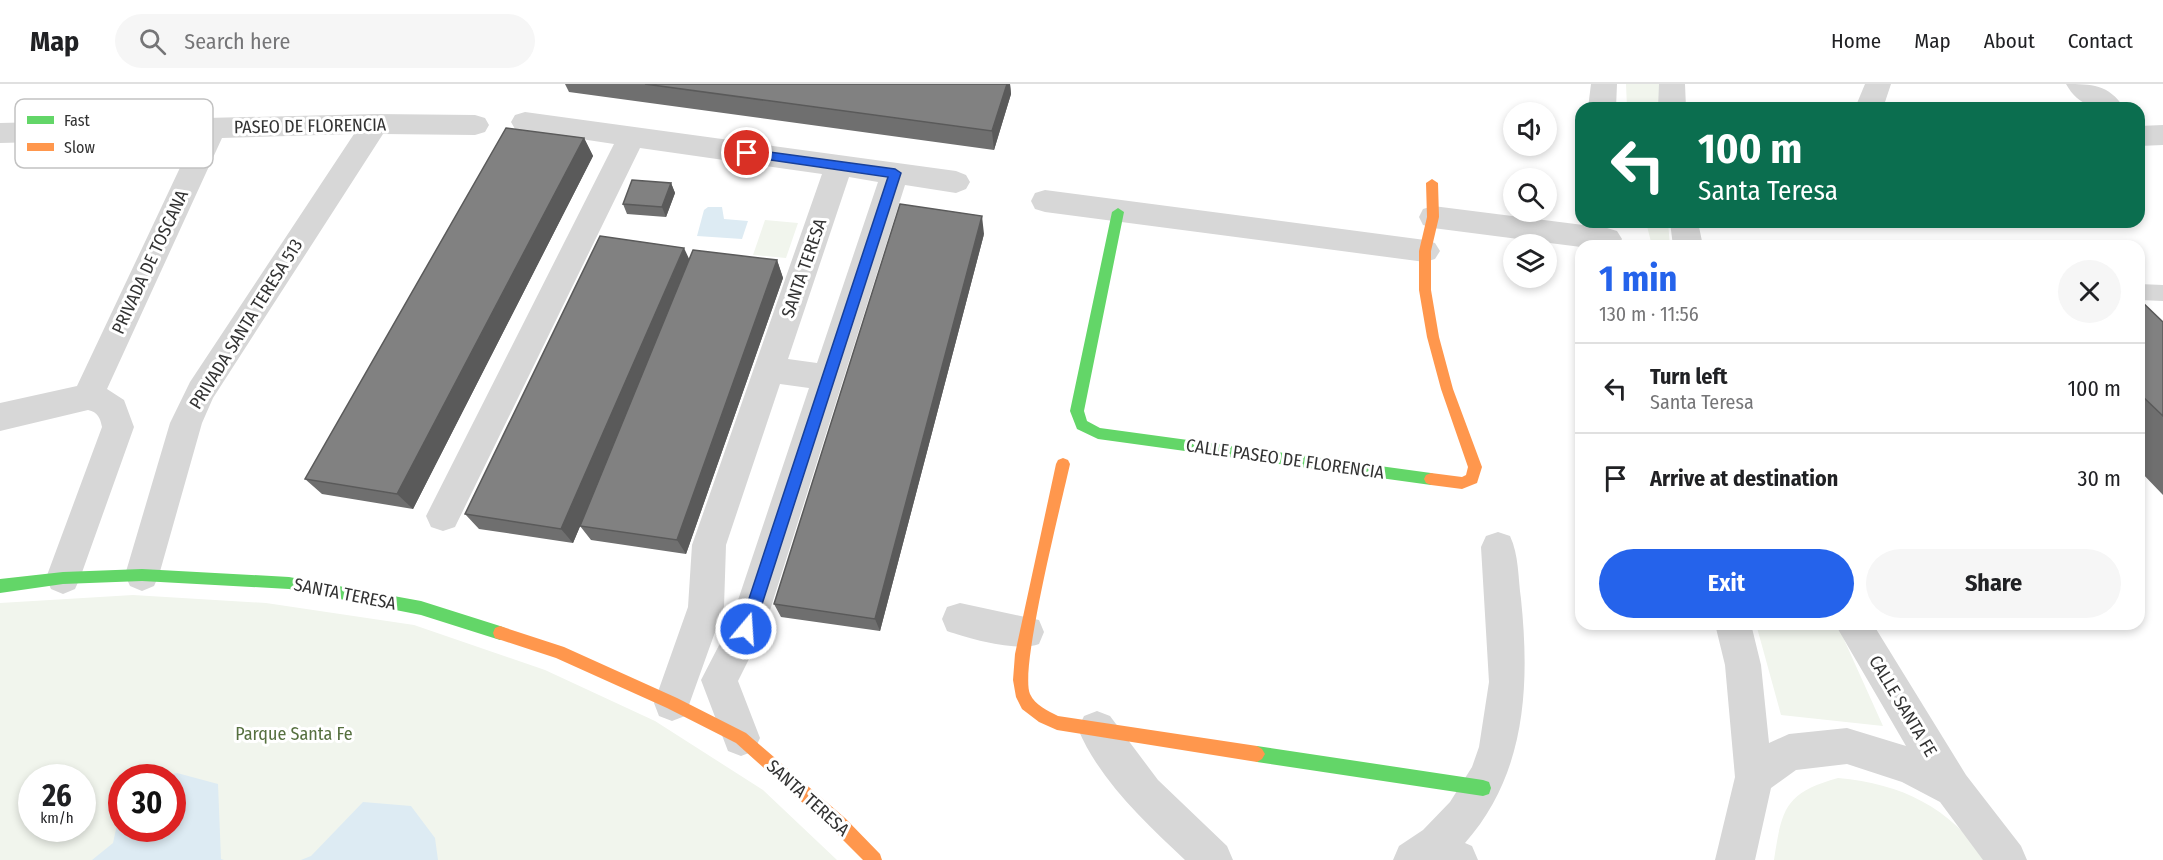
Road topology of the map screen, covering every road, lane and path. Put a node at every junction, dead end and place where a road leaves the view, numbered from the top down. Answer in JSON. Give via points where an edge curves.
{"nodes":[{"id":1,"x":1604,"y":84,"type":"edge"},
{"id":2,"x":1672,"y":84,"type":"edge"},
{"id":3,"x":1878,"y":84,"type":"edge"},
{"id":4,"x":2079,"y":84,"type":"edge"},
{"id":5,"x":1602,"y":102,"type":"edge"},
{"id":6,"x":1672,"y":102,"type":"edge"},
{"id":7,"x":1871,"y":102,"type":"edge"},
{"id":8,"x":2102,"y":102,"type":"edge"},
{"id":9,"x":525,"y":122,"type":"dead end"},
{"id":10,"x":375,"y":124,"type":"junction"},
{"id":11,"x":475,"y":125,"type":"dead end"},
{"id":12,"x":213,"y":128,"type":"edge"},
{"id":13,"x":0,"y":133,"type":"edge"},
{"id":14,"x":15,"y":133,"type":"edge"},
{"id":15,"x":632,"y":137,"type":"junction"},
{"id":16,"x":839,"y":166,"type":"junction"},
{"id":17,"x":194,"y":168,"type":"edge"},
{"id":18,"x":895,"y":173,"type":"junction"},
{"id":19,"x":956,"y":182,"type":"dead end"},
{"id":20,"x":1432,"y":183,"type":"dead end"},
{"id":21,"x":1045,"y":201,"type":"dead end"},
{"id":22,"x":1118,"y":212,"type":"junction"},
{"id":23,"x":1433,"y":218,"type":"junction"},
{"id":24,"x":1607,"y":236,"type":"edge"},
{"id":25,"x":1425,"y":251,"type":"junction"},
{"id":26,"x":2145,"y":292,"type":"edge"},
{"id":27,"x":2163,"y":293,"type":"edge"},
{"id":28,"x":769,"y":370,"type":"junction"},
{"id":29,"x":828,"y":377,"type":"junction"},
{"id":30,"x":88,"y":397,"type":"junction"},
{"id":31,"x":0,"y":417,"type":"edge"},
{"id":32,"x":1062,"y":464,"type":"dead end"},
{"id":33,"x":443,"y":516,"type":"dead end"},
{"id":34,"x":1498,"y":547,"type":"dead end"},
{"id":35,"x":142,"y":575,"type":"junction"},
{"id":36,"x":63,"y":578,"type":"junction"},
{"id":37,"x":0,"y":585,"type":"edge"},
{"id":38,"x":960,"y":619,"type":"dead end"},
{"id":39,"x":1734,"y":630,"type":"edge"},
{"id":40,"x":1857,"y":630,"type":"edge"},
{"id":41,"x":1026,"y":632,"type":"junction"},
{"id":42,"x":672,"y":703,"type":"junction"},
{"id":43,"x":1097,"y":729,"type":"junction"},
{"id":44,"x":741,"y":738,"type":"junction"},
{"id":45,"x":1754,"y":777,"type":"junction"},
{"id":46,"x":1483,"y":788,"type":"junction"},
{"id":47,"x":1953,"y":789,"type":"junction"},
{"id":48,"x":1431,"y":858,"type":"edge"},
{"id":49,"x":874,"y":860,"type":"edge"},
{"id":50,"x":1213,"y":860,"type":"edge"},
{"id":51,"x":1734,"y":860,"type":"edge"},
{"id":52,"x":2007,"y":860,"type":"edge"}],
"edges":[{"from":1,"to":5,"type":"street"},
{"from":2,"to":6,"type":"street"},
{"from":3,"to":7,"type":"street"},
{"from":4,"to":8,"type":"street"},
{"from":9,"to":15,"type":"street"},
{"from":10,"to":11,"type":"street","name":"PASEO DE FLORENCIA"},
{"from":10,"to":12,"type":"street","name":"PASEO DE FLORENCIA"},
{"from":10,"to":35,"type":"street","name":"PRIVADA SANTA TERESA 513","via":[[201,391],[186,423]]},
{"from":13,"to":14,"type":"street","name":"PASEO DE FLORENCIA"},
{"from":15,"to":16,"type":"street"},
{"from":15,"to":33,"type":"street"},
{"from":16,"to":18,"type":"street"},
{"from":16,"to":28,"type":"street","name":"SANTA TERESA"},
{"from":17,"to":30,"type":"street","name":"PRIVADA DE TOSCANA"},
{"from":18,"to":19,"type":"street"},
{"from":18,"to":29,"type":"street","name":"SANTA TERESA"},
{"from":20,"to":23,"type":"street","name":"CALLE PASEO DE FLORENCIA"},
{"from":21,"to":22,"type":"street"},
{"from":22,"to":25,"type":"street"},
{"from":22,"to":25,"type":"street","name":"CALLE PASEO DE FLORENCIA","via":[[1077,411],[1082,425],[1098,433],[1462,483],[1472,479],[1475,467],[1433,337],[1425,290]]},
{"from":23,"to":24,"type":"street"},
{"from":23,"to":25,"type":"street","name":"CALLE PASEO DE FLORENCIA"},
{"from":26,"to":27,"type":"lane"},
{"from":28,"to":29,"type":"street"},
{"from":28,"to":42,"type":"street","name":"SANTA TERESA","via":[[709,545],[706,607]]},
{"from":29,"to":44,"type":"street","name":"SANTA TERESA","via":[[746,629],[719,680]]},
{"from":30,"to":31,"type":"street"},
{"from":30,"to":36,"type":"street","via":[[112,406],[118,427]]},
{"from":32,"to":41,"type":"street"},
{"from":34,"to":46,"type":"street","via":[[1507,693],[1501,744]]},
{"from":35,"to":36,"type":"street","name":"SANTA TERESA"},
{"from":35,"to":42,"type":"street","name":"SANTA TERESA","via":[[289,583],[422,608],[559,652]]},
{"from":36,"to":37,"type":"street","name":"SANTA TERESA"},
{"from":38,"to":41,"type":"street"},
{"from":39,"to":45,"type":"street","via":[[1743,665]]},
{"from":40,"to":47,"type":"street","name":"CALLE SANTA FE"},
{"from":41,"to":43,"type":"street","via":[[1019,681],[1020,694],[1028,708],[1057,723]]},
{"from":42,"to":44,"type":"street","name":"SANTA TERESA"},
{"from":43,"to":46,"type":"street"},
{"from":43,"to":50,"type":"street","via":[[1144,794]]},
{"from":44,"to":49,"type":"street","name":"SANTA TERESA"},
{"from":45,"to":47,"type":"street","via":[[1790,752],[1847,746],[1910,766]]},
{"from":45,"to":51,"type":"street"},
{"from":46,"to":48,"type":"street"},
{"from":47,"to":52,"type":"street","name":"CALLE SANTA FE"}]}
